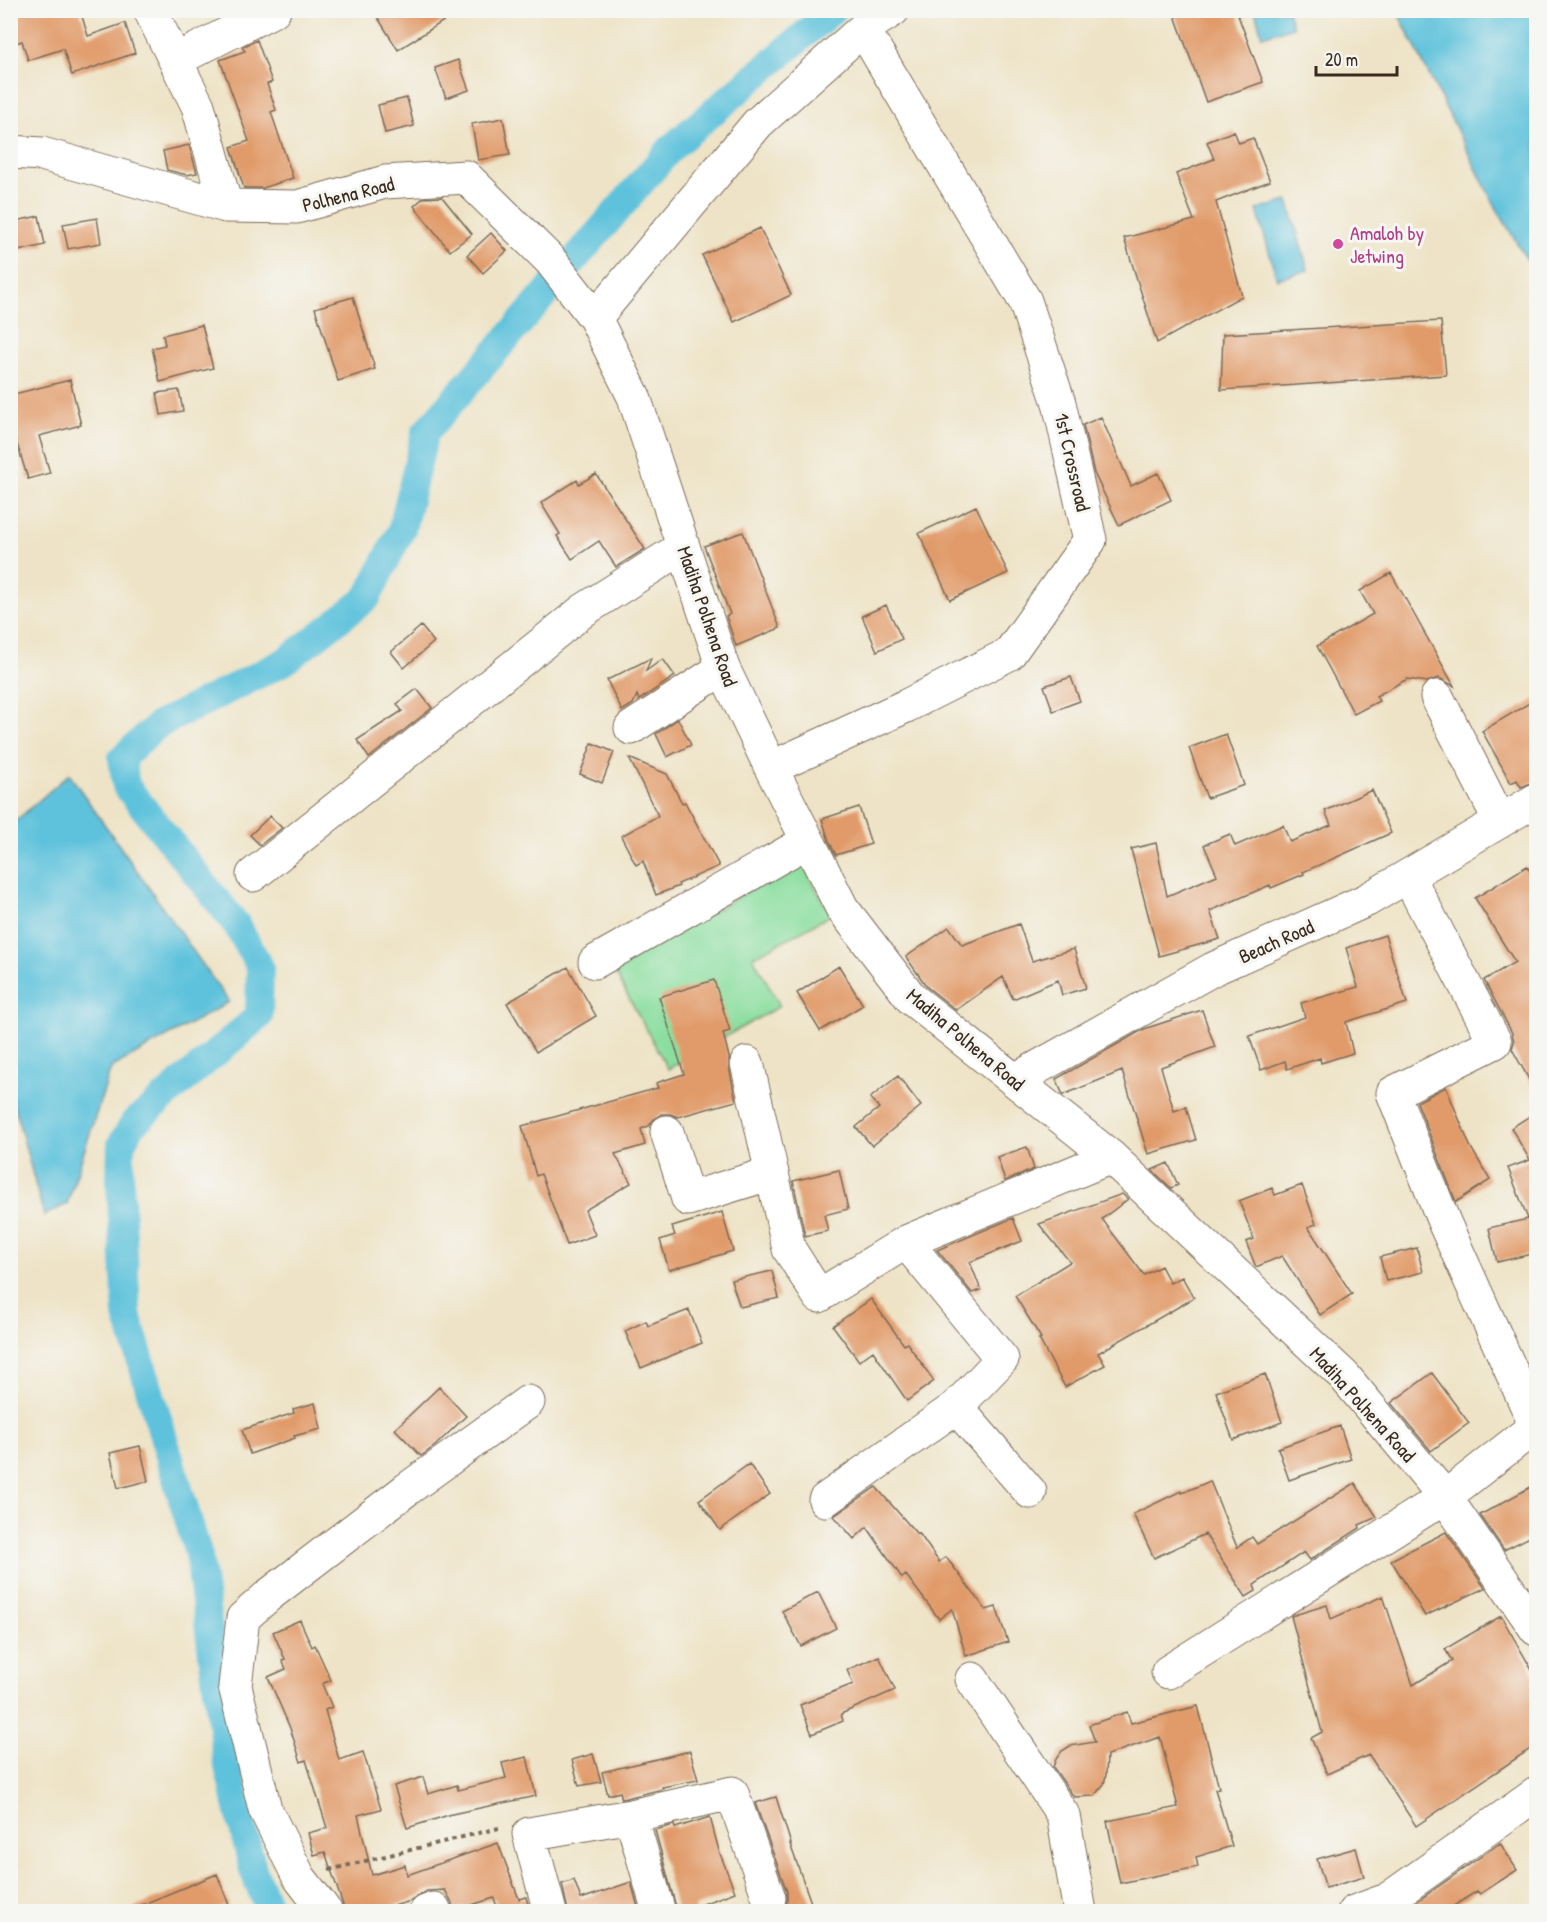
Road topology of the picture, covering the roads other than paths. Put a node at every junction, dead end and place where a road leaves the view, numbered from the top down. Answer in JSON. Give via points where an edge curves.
{"nodes":[{"id":1,"x":150,"y":10,"type":"edge"},
{"id":2,"x":274,"y":10,"type":"edge"},
{"id":3,"x":893,"y":10,"type":"edge"},
{"id":4,"x":863,"y":29,"type":"junction"},
{"id":5,"x":176,"y":60,"type":"junction"},
{"id":6,"x":10,"y":152,"type":"edge"},
{"id":7,"x":226,"y":206,"type":"junction"},
{"id":8,"x":550,"y":260,"type":"joint"},
{"id":9,"x":587,"y":308,"type":"junction"},
{"id":10,"x":683,"y":547,"type":"junction"},
{"id":11,"x":723,"y":668,"type":"junction"},
{"id":12,"x":1437,"y":697,"type":"dead end"},
{"id":13,"x":631,"y":728,"type":"dead end"},
{"id":14,"x":771,"y":768,"type":"junction"},
{"id":15,"x":1536,"y":800,"type":"edge"},
{"id":16,"x":1500,"y":822,"type":"junction"},
{"id":17,"x":808,"y":841,"type":"junction"},
{"id":18,"x":253,"y":875,"type":"dead end"},
{"id":19,"x":1408,"y":876,"type":"junction"},
{"id":20,"x":595,"y":962,"type":"dead end"},
{"id":21,"x":747,"y":1063,"type":"dead end"},
{"id":22,"x":1015,"y":1080,"type":"junction"},
{"id":23,"x":668,"y":1132,"type":"dead end"},
{"id":24,"x":1111,"y":1157,"type":"junction"},
{"id":25,"x":772,"y":1173,"type":"junction"},
{"id":26,"x":906,"y":1242,"type":"junction"},
{"id":27,"x":528,"y":1402,"type":"dead end"},
{"id":28,"x":956,"y":1407,"type":"junction"},
{"id":29,"x":1536,"y":1426,"type":"edge"},
{"id":30,"x":1030,"y":1492,"type":"dead end"},
{"id":31,"x":1445,"y":1497,"type":"junction"},
{"id":32,"x":825,"y":1500,"type":"dead end"},
{"id":33,"x":1536,"y":1629,"type":"edge"},
{"id":34,"x":1168,"y":1672,"type":"dead end"},
{"id":35,"x":972,"y":1680,"type":"dead end"},
{"id":36,"x":1536,"y":1794,"type":"edge"},
{"id":37,"x":631,"y":1816,"type":"junction"},
{"id":38,"x":769,"y":1898,"type":"dead end"},
{"id":39,"x":326,"y":1911,"type":"edge"},
{"id":40,"x":550,"y":1911,"type":"edge"},
{"id":41,"x":659,"y":1911,"type":"edge"},
{"id":42,"x":1080,"y":1911,"type":"edge"},
{"id":43,"x":1354,"y":1911,"type":"edge"}],
"edges":[{"from":1,"to":5,"type":"street"},
{"from":2,"to":5,"type":"street"},
{"from":3,"to":4,"type":"street"},
{"from":4,"to":9,"type":"street","via":[[758,123]]},
{"from":4,"to":14,"type":"street","name":"1st Crossroad","via":[[1025,301],[1059,403],[1090,540],[1009,654]]},
{"from":5,"to":7,"type":"street","via":[[198,106]]},
{"from":6,"to":7,"type":"street","name":"Polhena Road","via":[[42,154]]},
{"from":7,"to":8,"type":"street","name":"Polhena Road","via":[[297,207],[385,182],[466,177]]},
{"from":8,"to":9,"type":"street","name":"Madiha Polhena Road"},
{"from":9,"to":10,"type":"street","name":"Madiha Polhena Road","via":[[634,397]]},
{"from":10,"to":11,"type":"street","name":"Madiha Polhena Road"},
{"from":10,"to":18,"type":"street","via":[[584,610]]},
{"from":11,"to":13,"type":"street"},
{"from":11,"to":14,"type":"street","name":"Madiha Polhena Road"},
{"from":12,"to":16,"type":"street"},
{"from":14,"to":17,"type":"street","name":"Madiha Polhena Road"},
{"from":15,"to":16,"type":"street","name":"Beach Road"},
{"from":16,"to":19,"type":"street","name":"Beach Road"},
{"from":17,"to":20,"type":"street"},
{"from":17,"to":22,"type":"street","name":"Madiha Polhena Road","via":[[842,908],[912,999]]},
{"from":19,"to":22,"type":"street","name":"Beach Road","via":[[1367,900],[1213,969]]},
{"from":19,"to":29,"type":"street","via":[[1495,1042],[1393,1093],[1444,1222]]},
{"from":21,"to":25,"type":"street"},
{"from":22,"to":24,"type":"street","name":"Madiha Polhena Road"},
{"from":23,"to":25,"type":"street","via":[[688,1199]]},
{"from":24,"to":26,"type":"street"},
{"from":24,"to":31,"type":"street","name":"Madiha Polhena Road","via":[[1344,1376]]},
{"from":25,"to":26,"type":"street","via":[[789,1249],[819,1296]]},
{"from":26,"to":28,"type":"street","via":[[1002,1359]]},
{"from":27,"to":39,"type":"street","via":[[406,1490],[243,1618],[235,1686],[265,1809],[299,1877]]},
{"from":28,"to":30,"type":"street"},
{"from":28,"to":32,"type":"street"},
{"from":29,"to":31,"type":"street"},
{"from":31,"to":33,"type":"street","name":"Madiha Polhena Road"},
{"from":31,"to":34,"type":"street"},
{"from":35,"to":42,"type":"street","via":[[1063,1815]]},
{"from":36,"to":43,"type":"street","via":[[1387,1900]]},
{"from":37,"to":38,"type":"street","via":[[732,1793]]},
{"from":37,"to":40,"type":"street","via":[[529,1834]]},
{"from":37,"to":41,"type":"street"}]}
